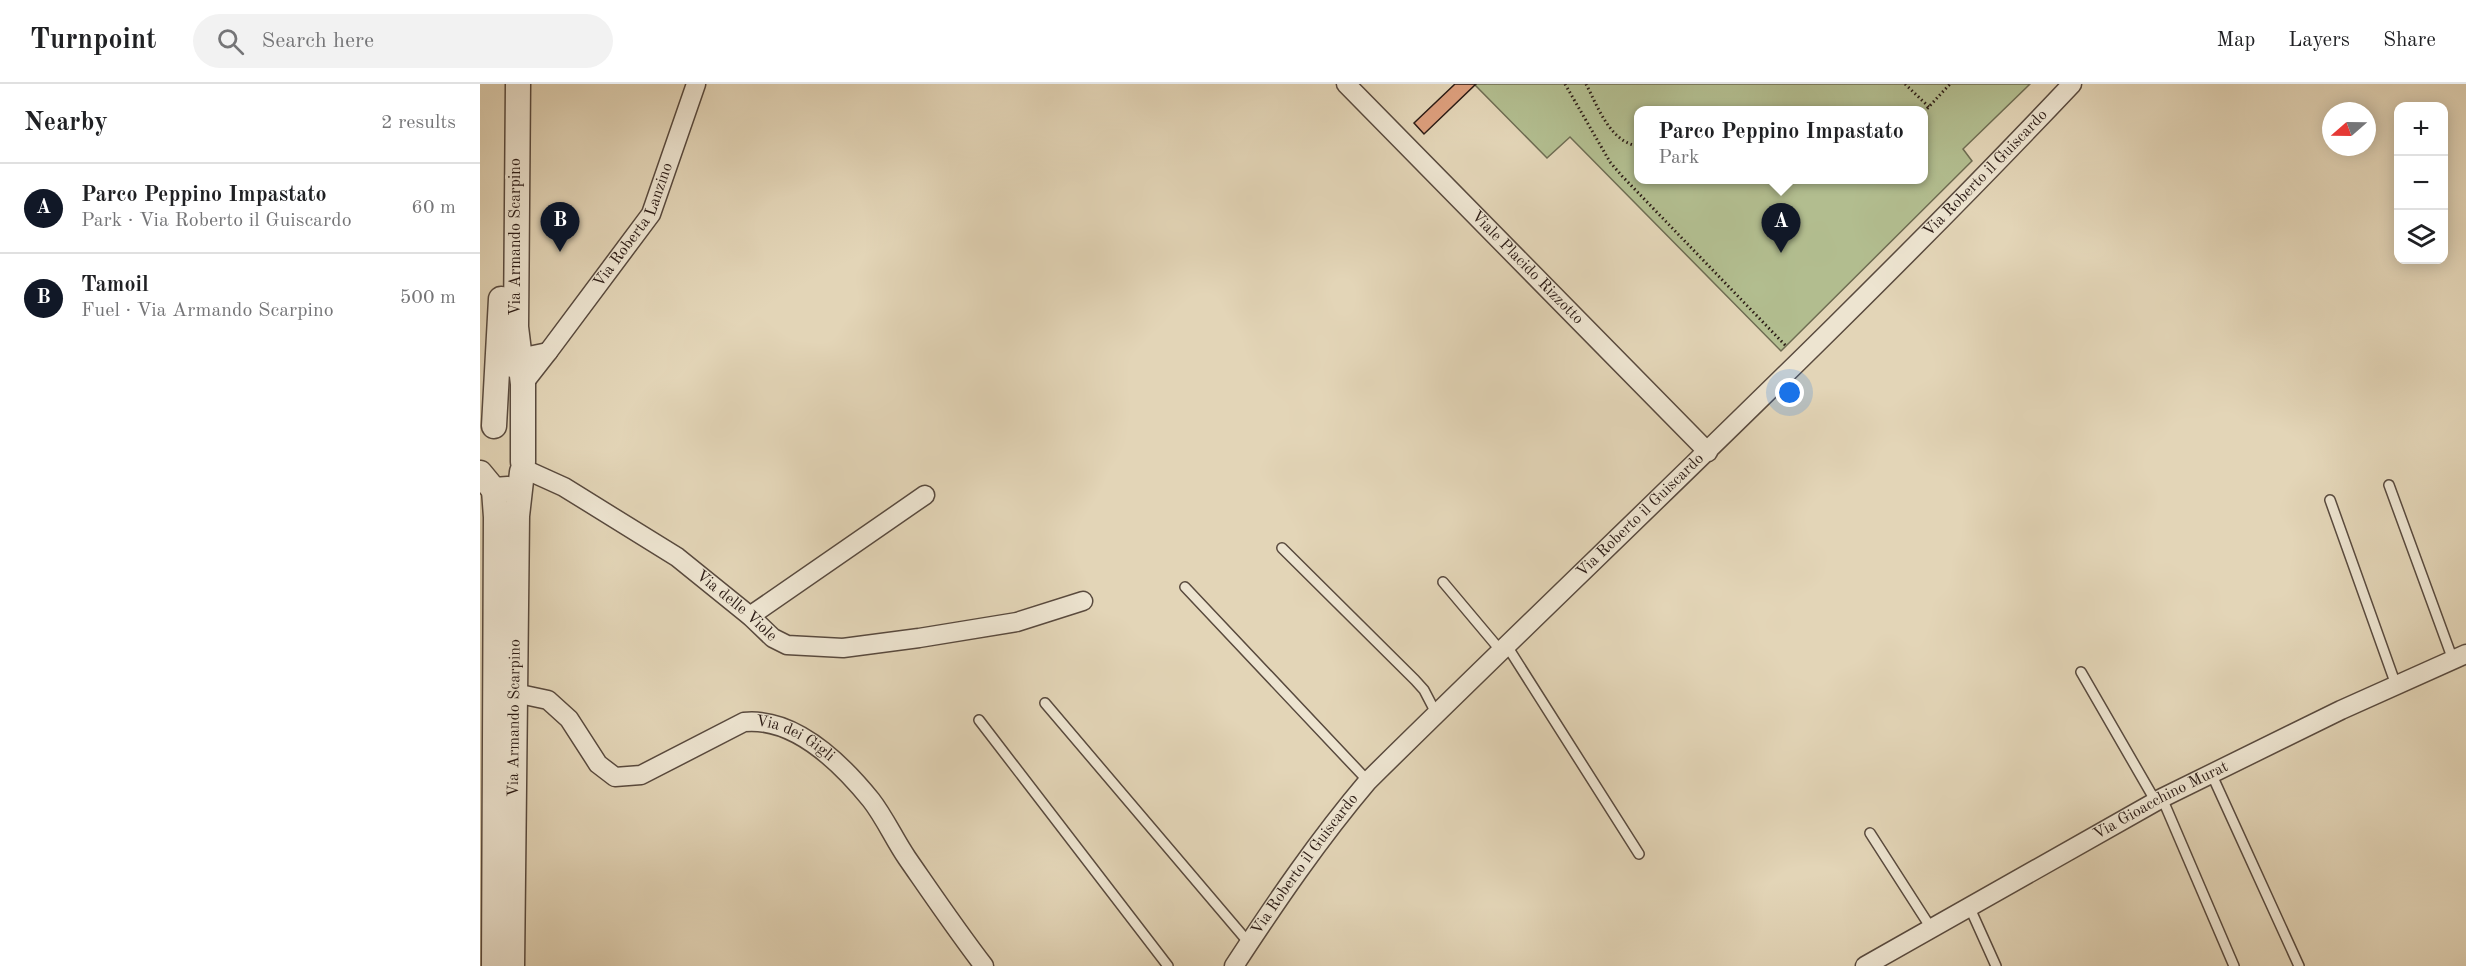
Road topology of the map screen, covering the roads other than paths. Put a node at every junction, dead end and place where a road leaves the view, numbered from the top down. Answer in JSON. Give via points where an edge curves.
{"nodes":[{"id":1,"x":502,"y":84,"type":"edge"},
{"id":2,"x":518,"y":84,"type":"edge"},
{"id":3,"x":696,"y":84,"type":"edge"},
{"id":4,"x":1346,"y":84,"type":"edge"},
{"id":5,"x":2072,"y":84,"type":"edge"},
{"id":6,"x":548,"y":352,"type":"junction"},
{"id":7,"x":519,"y":358,"type":"junction"},
{"id":8,"x":523,"y":384,"type":"junction"},
{"id":9,"x":494,"y":391,"type":"junction"},
{"id":10,"x":487,"y":435,"type":"edge"},
{"id":11,"x":1708,"y":452,"type":"junction"},
{"id":12,"x":522,"y":467,"type":"junction"},
{"id":13,"x":487,"y":482,"type":"edge"},
{"id":14,"x":2389,"y":484,"type":"dead end"},
{"id":15,"x":925,"y":495,"type":"dead end"},
{"id":16,"x":2330,"y":500,"type":"dead end"},
{"id":17,"x":1281,"y":548,"type":"dead end"},
{"id":18,"x":1443,"y":582,"type":"dead end"},
{"id":19,"x":1185,"y":587,"type":"dead end"},
{"id":20,"x":1083,"y":601,"type":"dead end"},
{"id":21,"x":750,"y":616,"type":"junction"},
{"id":22,"x":1504,"y":649,"type":"junction"},
{"id":23,"x":2459,"y":657,"type":"edge"},
{"id":24,"x":2081,"y":672,"type":"dead end"},
{"id":25,"x":2396,"y":685,"type":"junction"},
{"id":26,"x":515,"y":693,"type":"junction"},
{"id":27,"x":1045,"y":703,"type":"dead end"},
{"id":28,"x":1436,"y":713,"type":"junction"},
{"id":29,"x":979,"y":720,"type":"dead end"},
{"id":30,"x":2211,"y":773,"type":"junction"},
{"id":31,"x":1368,"y":781,"type":"junction"},
{"id":32,"x":2159,"y":800,"type":"junction"},
{"id":33,"x":1870,"y":832,"type":"dead end"},
{"id":34,"x":1639,"y":854,"type":"dead end"},
{"id":35,"x":1969,"y":906,"type":"junction"},
{"id":36,"x":1931,"y":928,"type":"junction"},
{"id":37,"x":1249,"y":943,"type":"junction"},
{"id":38,"x":494,"y":966,"type":"edge"},
{"id":39,"x":512,"y":966,"type":"edge"},
{"id":40,"x":984,"y":966,"type":"edge"},
{"id":41,"x":1168,"y":966,"type":"edge"},
{"id":42,"x":1234,"y":966,"type":"edge"},
{"id":43,"x":1865,"y":966,"type":"edge"},
{"id":44,"x":1996,"y":966,"type":"edge"},
{"id":45,"x":2234,"y":966,"type":"edge"},
{"id":46,"x":2299,"y":966,"type":"edge"}],
"edges":[{"from":1,"to":9,"type":"street","name":"Via Armando Scarpino","via":[[500,324]]},
{"from":2,"to":7,"type":"street","name":"Via Armando Scarpino"},
{"from":3,"to":6,"type":"street","name":"Via Roberta Lanzino","via":[[651,214]]},
{"from":4,"to":11,"type":"street","name":"Viale Placido Rizzotto"},
{"from":5,"to":11,"type":"street","name":"Via Roberto il Guiscardo"},
{"from":6,"to":7,"type":"street"},
{"from":6,"to":8,"type":"street","name":"Via Roberta Lanzino"},
{"from":7,"to":8,"type":"street","name":"Via Armando Scarpino"},
{"from":7,"to":9,"type":"street"},
{"from":8,"to":12,"type":"street","name":"Via Armando Scarpino"},
{"from":9,"to":10,"type":"street","name":"Via Armando Scarpino"},
{"from":10,"to":12,"type":"street","via":[[503,426],[515,436]]},
{"from":11,"to":22,"type":"street","name":"Via Roberto il Guiscardo"},
{"from":12,"to":13,"type":"street","via":[[511,488],[501,491]]},
{"from":12,"to":21,"type":"street","name":"Via delle Viole","via":[[564,487],[677,557]]},
{"from":12,"to":26,"type":"street","name":"Via Armando Scarpino","via":[[517,516]]},
{"from":13,"to":38,"type":"street","name":"Via Armando Scarpino","via":[[496,517]]},
{"from":14,"to":23,"type":"lane"},
{"from":15,"to":21,"type":"street"},
{"from":16,"to":25,"type":"lane"},
{"from":17,"to":28,"type":"lane","via":[[1415,680]]},
{"from":18,"to":22,"type":"lane"},
{"from":19,"to":31,"type":"lane"},
{"from":20,"to":21,"type":"street","name":"Via delle Viole","via":[[1017,622],[843,648],[787,645],[773,638]]},
{"from":22,"to":28,"type":"street","name":"Via Roberto il Guiscardo"},
{"from":22,"to":34,"type":"lane"},
{"from":23,"to":25,"type":"street","name":"Via Gioacchino Murat"},
{"from":24,"to":32,"type":"lane"},
{"from":25,"to":30,"type":"street","name":"Via Gioacchino Murat"},
{"from":26,"to":39,"type":"street","name":"Via Armando Scarpino"},
{"from":26,"to":40,"type":"street","name":"Via dei Gigli","via":[[548,700],[569,719],[598,764],[615,777],[641,775],[744,722],[795,733],[818,747],[872,801],[905,855]]},
{"from":27,"to":37,"type":"lane"},
{"from":28,"to":31,"type":"street","name":"Via Roberto il Guiscardo"},
{"from":29,"to":41,"type":"lane"},
{"from":30,"to":32,"type":"street","name":"Via Gioacchino Murat"},
{"from":30,"to":46,"type":"lane"},
{"from":31,"to":37,"type":"street","name":"Via Roberto il Guiscardo","via":[[1324,834]]},
{"from":32,"to":35,"type":"street","name":"Via Gioacchino Murat"},
{"from":32,"to":45,"type":"lane"},
{"from":33,"to":36,"type":"lane"},
{"from":35,"to":36,"type":"street","name":"Via Gioacchino Murat"},
{"from":35,"to":44,"type":"lane"},
{"from":36,"to":43,"type":"street","name":"Via Gioacchino Murat"},
{"from":37,"to":42,"type":"street","name":"Via Roberto il Guiscardo"}]}
